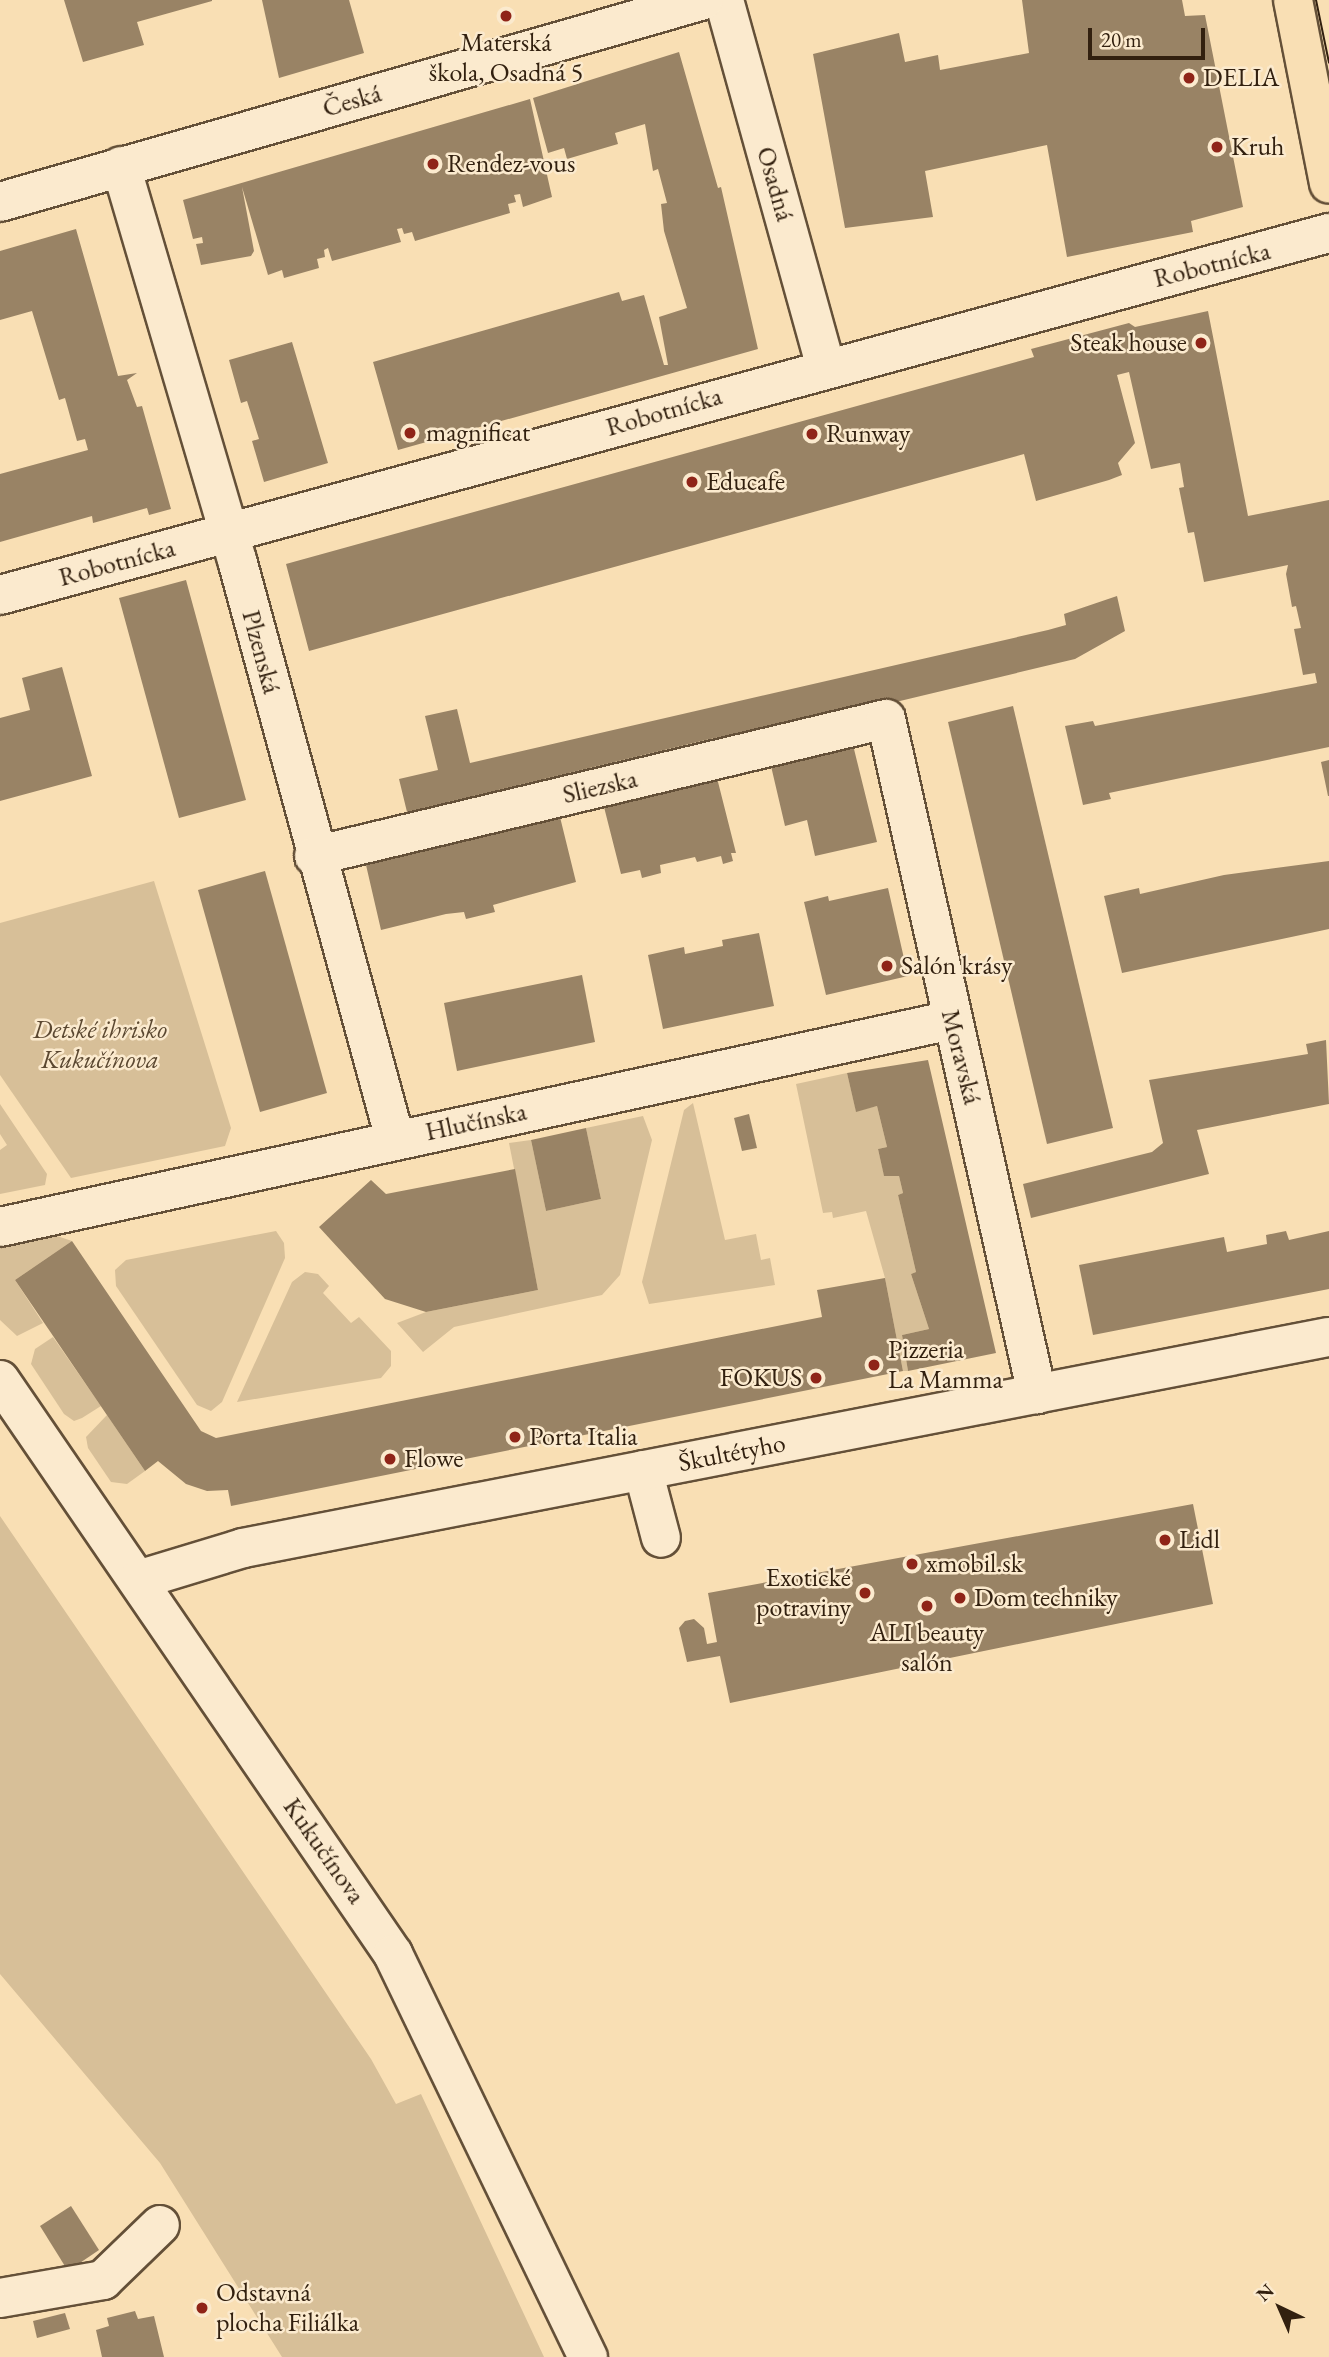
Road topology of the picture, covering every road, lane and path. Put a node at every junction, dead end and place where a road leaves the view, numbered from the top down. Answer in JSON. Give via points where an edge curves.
{"nodes":[{"id":1,"x":704,"y":0,"type":"edge"},
{"id":2,"x":724,"y":0,"type":"edge"},
{"id":3,"x":1293,"y":0,"type":"edge"},
{"id":4,"x":121,"y":166,"type":"junction"},
{"id":5,"x":1329,"y":183,"type":"edge"},
{"id":6,"x":0,"y":202,"type":"edge"},
{"id":7,"x":1329,"y":233,"type":"edge"},
{"id":8,"x":826,"y":367,"type":"junction"},
{"id":9,"x":229,"y":533,"type":"junction"},
{"id":10,"x":0,"y":595,"type":"edge"},
{"id":11,"x":886,"y":719,"type":"joint"},
{"id":12,"x":314,"y":856,"type":"junction"},
{"id":13,"x":952,"y":1020,"type":"junction"},
{"id":14,"x":395,"y":1139,"type":"junction"},
{"id":15,"x":0,"y":1227,"type":"edge"},
{"id":16,"x":1329,"y":1337,"type":"edge"},
{"id":17,"x":0,"y":1380,"type":"edge"},
{"id":18,"x":1037,"y":1394,"type":"junction"},
{"id":19,"x":643,"y":1470,"type":"junction"},
{"id":20,"x":661,"y":1538,"type":"dead end"},
{"id":21,"x":138,"y":1580,"type":"junction"},
{"id":22,"x":160,"y":2225,"type":"dead end"},
{"id":23,"x":0,"y":2298,"type":"edge"},
{"id":24,"x":588,"y":2357,"type":"edge"}],
"edges":[{"from":1,"to":4,"type":"street","name":"Česká"},
{"from":2,"to":8,"type":"street","name":"Osadná"},
{"from":3,"to":5,"type":"main road"},
{"from":4,"to":6,"type":"street","name":"Česká"},
{"from":4,"to":9,"type":"street","name":"Plzenská"},
{"from":7,"to":8,"type":"street","name":"Robotnícka"},
{"from":8,"to":9,"type":"street","name":"Robotnícka"},
{"from":9,"to":10,"type":"street","name":"Robotnícka"},
{"from":9,"to":12,"type":"street","name":"Plzenská"},
{"from":11,"to":12,"type":"street","name":"Sliezska"},
{"from":11,"to":13,"type":"street","name":"Moravská"},
{"from":12,"to":14,"type":"street","name":"Plzenská"},
{"from":13,"to":14,"type":"street","name":"Hlučínska"},
{"from":13,"to":18,"type":"street","name":"Moravská"},
{"from":14,"to":15,"type":"street","name":"Hlučínska"},
{"from":16,"to":18,"type":"street","name":"Škultétyho"},
{"from":17,"to":21,"type":"street","name":"Kukučínova"},
{"from":18,"to":19,"type":"street","name":"Škultétyho"},
{"from":19,"to":20,"type":"street"},
{"from":19,"to":21,"type":"street","name":"Škultétyho","via":[[243,1548]]},
{"from":21,"to":24,"type":"street","name":"Kukučínova","via":[[393,1954]]},
{"from":22,"to":23,"type":"street","via":[[103,2280]]}]}
